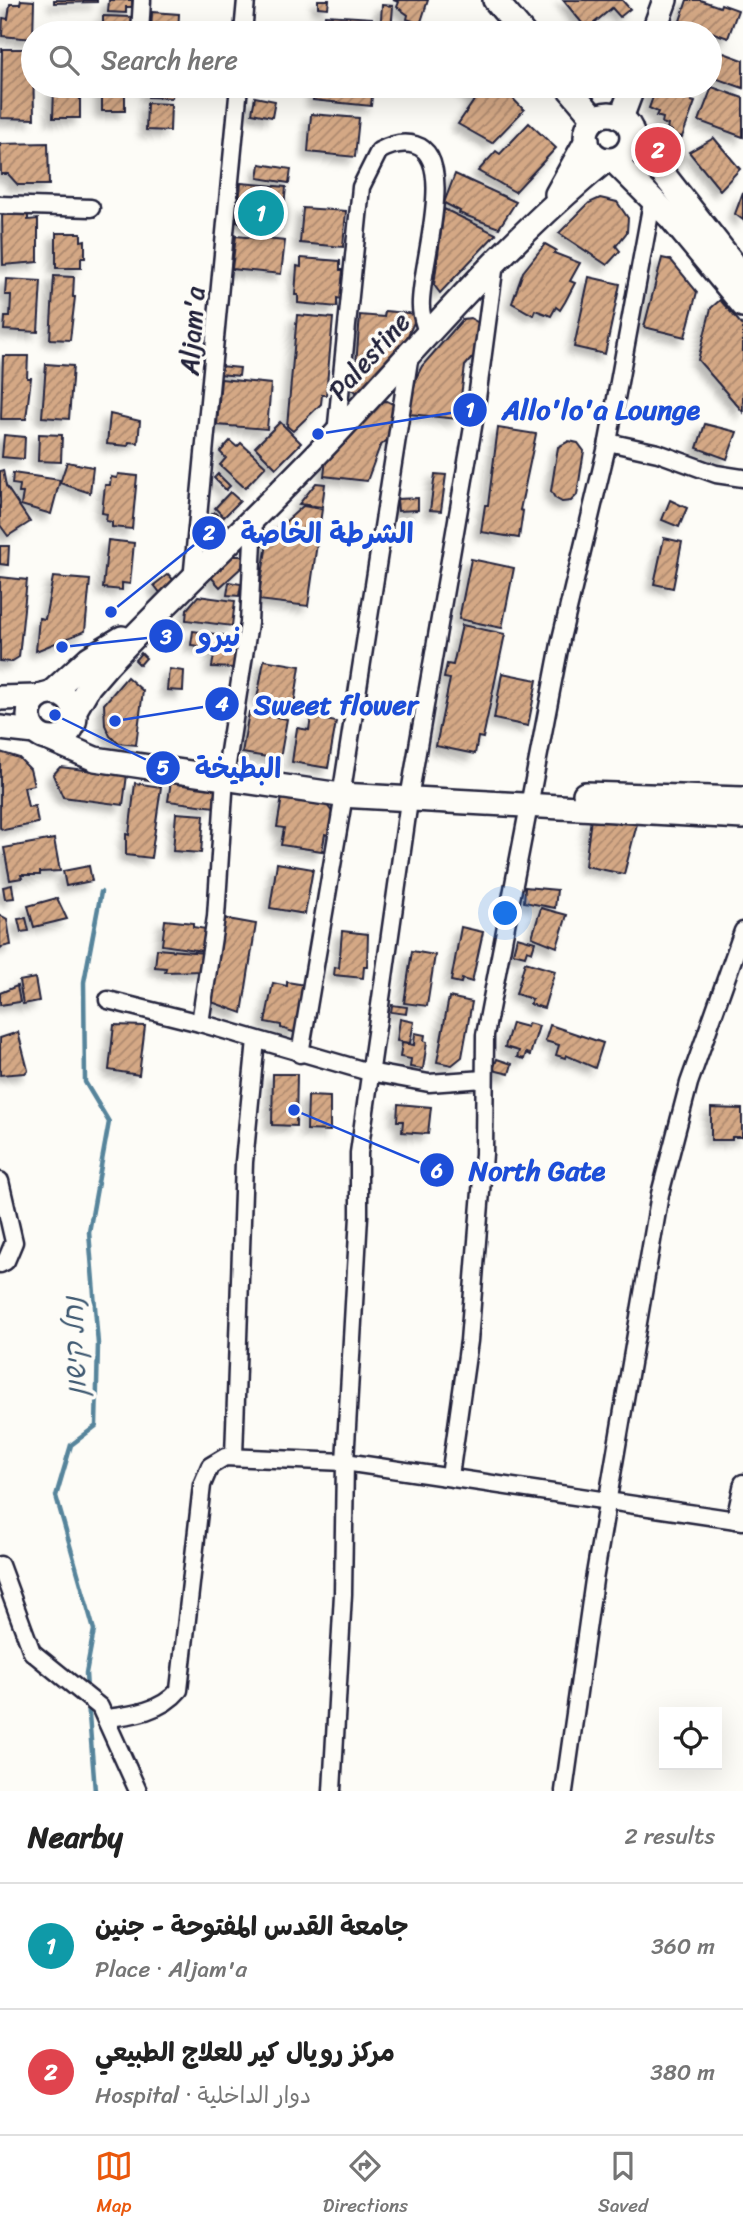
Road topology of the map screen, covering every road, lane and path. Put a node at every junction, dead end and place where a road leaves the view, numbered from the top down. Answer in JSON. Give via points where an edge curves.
{"nodes":[{"id":1,"x":142,"y":0,"type":"edge"},
{"id":2,"x":246,"y":0,"type":"edge"},
{"id":3,"x":495,"y":0,"type":"edge"},
{"id":4,"x":665,"y":0,"type":"edge"},
{"id":5,"x":141,"y":21,"type":"edge"},
{"id":6,"x":244,"y":21,"type":"edge"},
{"id":7,"x":513,"y":21,"type":"edge"},
{"id":8,"x":657,"y":21,"type":"edge"},
{"id":9,"x":238,"y":98,"type":"edge"},
{"id":10,"x":574,"y":98,"type":"edge"},
{"id":11,"x":631,"y":98,"type":"edge"},
{"id":12,"x":627,"y":126,"type":"junction"},
{"id":13,"x":591,"y":130,"type":"junction"},
{"id":14,"x":609,"y":160,"type":"junction"},
{"id":15,"x":653,"y":197,"type":"junction"},
{"id":16,"x":0,"y":205,"type":"edge"},
{"id":17,"x":550,"y":205,"type":"junction"},
{"id":18,"x":91,"y":208,"type":"dead end"},
{"id":19,"x":495,"y":260,"type":"junction"},
{"id":20,"x":743,"y":276,"type":"edge"},
{"id":21,"x":743,"y":305,"type":"edge"},
{"id":22,"x":427,"y":333,"type":"junction"},
{"id":23,"x":410,"y":354,"type":"junction"},
{"id":24,"x":336,"y":434,"type":"junction"},
{"id":25,"x":608,"y":442,"type":"junction"},
{"id":26,"x":743,"y":478,"type":"edge"},
{"id":27,"x":254,"y":520,"type":"junction"},
{"id":28,"x":192,"y":580,"type":"junction"},
{"id":29,"x":138,"y":632,"type":"junction"},
{"id":30,"x":45,"y":695,"type":"junction"},
{"id":31,"x":0,"y":698,"type":"edge"},
{"id":32,"x":75,"y":715,"type":"junction"},
{"id":33,"x":0,"y":728,"type":"edge"},
{"id":34,"x":42,"y":736,"type":"junction"},
{"id":35,"x":120,"y":761,"type":"junction"},
{"id":36,"x":225,"y":778,"type":"junction"},
{"id":37,"x":343,"y":790,"type":"junction"},
{"id":38,"x":411,"y":793,"type":"junction"},
{"id":39,"x":531,"y":799,"type":"junction"},
{"id":40,"x":743,"y":799,"type":"edge"},
{"id":41,"x":743,"y":817,"type":"edge"},
{"id":42,"x":743,"y":931,"type":"edge"},
{"id":43,"x":108,"y":1000,"type":"dead end"},
{"id":44,"x":200,"y":1023,"type":"junction"},
{"id":45,"x":256,"y":1040,"type":"junction"},
{"id":46,"x":300,"y":1054,"type":"junction"},
{"id":47,"x":369,"y":1072,"type":"junction"},
{"id":48,"x":484,"y":1079,"type":"junction"},
{"id":49,"x":0,"y":1181,"type":"edge"},
{"id":50,"x":0,"y":1264,"type":"edge"},
{"id":51,"x":234,"y":1456,"type":"junction"},
{"id":52,"x":345,"y":1462,"type":"junction"},
{"id":53,"x":450,"y":1476,"type":"junction"},
{"id":54,"x":743,"y":1483,"type":"edge"},
{"id":55,"x":608,"y":1503,"type":"junction"},
{"id":56,"x":739,"y":1521,"type":"edge"},
{"id":57,"x":0,"y":1565,"type":"edge"},
{"id":58,"x":107,"y":1718,"type":"junction"},
{"id":59,"x":138,"y":1791,"type":"edge"},
{"id":60,"x":332,"y":1791,"type":"edge"},
{"id":61,"x":564,"y":1791,"type":"edge"}],
"edges":[{"from":1,"to":5,"type":"street"},
{"from":2,"to":6,"type":"street"},
{"from":3,"to":7,"type":"main road"},
{"from":4,"to":8,"type":"main road"},
{"from":9,"to":28,"type":"street","name":"Aljam'a"},
{"from":10,"to":13,"type":"main road"},
{"from":11,"to":12,"type":"main road"},
{"from":12,"to":13,"type":"main road","via":[[610,115]]},
{"from":12,"to":14,"type":"main road","via":[[626,154]]},
{"from":12,"to":20,"type":"main road"},
{"from":13,"to":14,"type":"main road","via":[[593,153]]},
{"from":13,"to":17,"type":"main road"},
{"from":14,"to":15,"type":"main road"},
{"from":14,"to":17,"type":"main road"},
{"from":15,"to":21,"type":"main road"},
{"from":15,"to":25,"type":"street"},
{"from":16,"to":18,"type":"street"},
{"from":17,"to":19,"type":"main road","name":"Palestine"},
{"from":19,"to":22,"type":"main road","name":"Palestine"},
{"from":19,"to":38,"type":"street","via":[[474,421]]},
{"from":22,"to":23,"type":"main road","name":"Palestine"},
{"from":22,"to":24,"type":"street","via":[[421,306],[436,171],[418,145],[399,144],[379,151],[361,187]]},
{"from":23,"to":24,"type":"main road","name":"Palestine"},
{"from":23,"to":37,"type":"street"},
{"from":24,"to":27,"type":"main road","name":"Palestine"},
{"from":25,"to":26,"type":"street"},
{"from":25,"to":39,"type":"street","via":[[561,639]]},
{"from":27,"to":28,"type":"main road","name":"Palestine"},
{"from":27,"to":36,"type":"street","via":[[249,623]]},
{"from":28,"to":29,"type":"main road","name":"Palestine"},
{"from":29,"to":30,"type":"main road","via":[[89,658]]},
{"from":29,"to":32,"type":"main road","via":[[89,686]]},
{"from":30,"to":31,"type":"main road"},
{"from":30,"to":32,"type":"main road","via":[[67,697]]},
{"from":30,"to":34,"type":"main road","via":[[32,703],[29,718]]},
{"from":32,"to":34,"type":"main road","via":[[64,736]]},
{"from":32,"to":35,"type":"main road","via":[[89,742]]},
{"from":33,"to":34,"type":"main road"},
{"from":34,"to":35,"type":"main road","via":[[95,759]]},
{"from":35,"to":36,"type":"main road"},
{"from":36,"to":37,"type":"main road"},
{"from":36,"to":44,"type":"street","via":[[216,917]]},
{"from":37,"to":38,"type":"main road"},
{"from":37,"to":46,"type":"street"},
{"from":38,"to":39,"type":"main road"},
{"from":38,"to":47,"type":"street"},
{"from":39,"to":40,"type":"main road"},
{"from":39,"to":41,"type":"main road"},
{"from":39,"to":48,"type":"street","via":[[485,1035]]},
{"from":42,"to":55,"type":"street","via":[[689,1083],[660,1195]]},
{"from":43,"to":44,"type":"street"},
{"from":44,"to":45,"type":"street"},
{"from":45,"to":46,"type":"street"},
{"from":45,"to":51,"type":"street","via":[[244,1161]]},
{"from":46,"to":47,"type":"street"},
{"from":47,"to":48,"type":"street","via":[[429,1083]]},
{"from":47,"to":52,"type":"street","via":[[359,1153]]},
{"from":48,"to":53,"type":"street","via":[[484,1154],[474,1274]]},
{"from":49,"to":50,"type":"street","via":[[14,1242]]},
{"from":51,"to":52,"type":"street"},
{"from":51,"to":58,"type":"street","via":[[216,1460],[202,1485],[179,1690],[169,1702]]},
{"from":52,"to":53,"type":"street"},
{"from":52,"to":60,"type":"street"},
{"from":53,"to":55,"type":"street"},
{"from":54,"to":56,"type":"street"},
{"from":55,"to":56,"type":"street"},
{"from":55,"to":61,"type":"street"},
{"from":57,"to":58,"type":"street","via":[[36,1657],[93,1700]]},
{"from":58,"to":59,"type":"street"}]}
